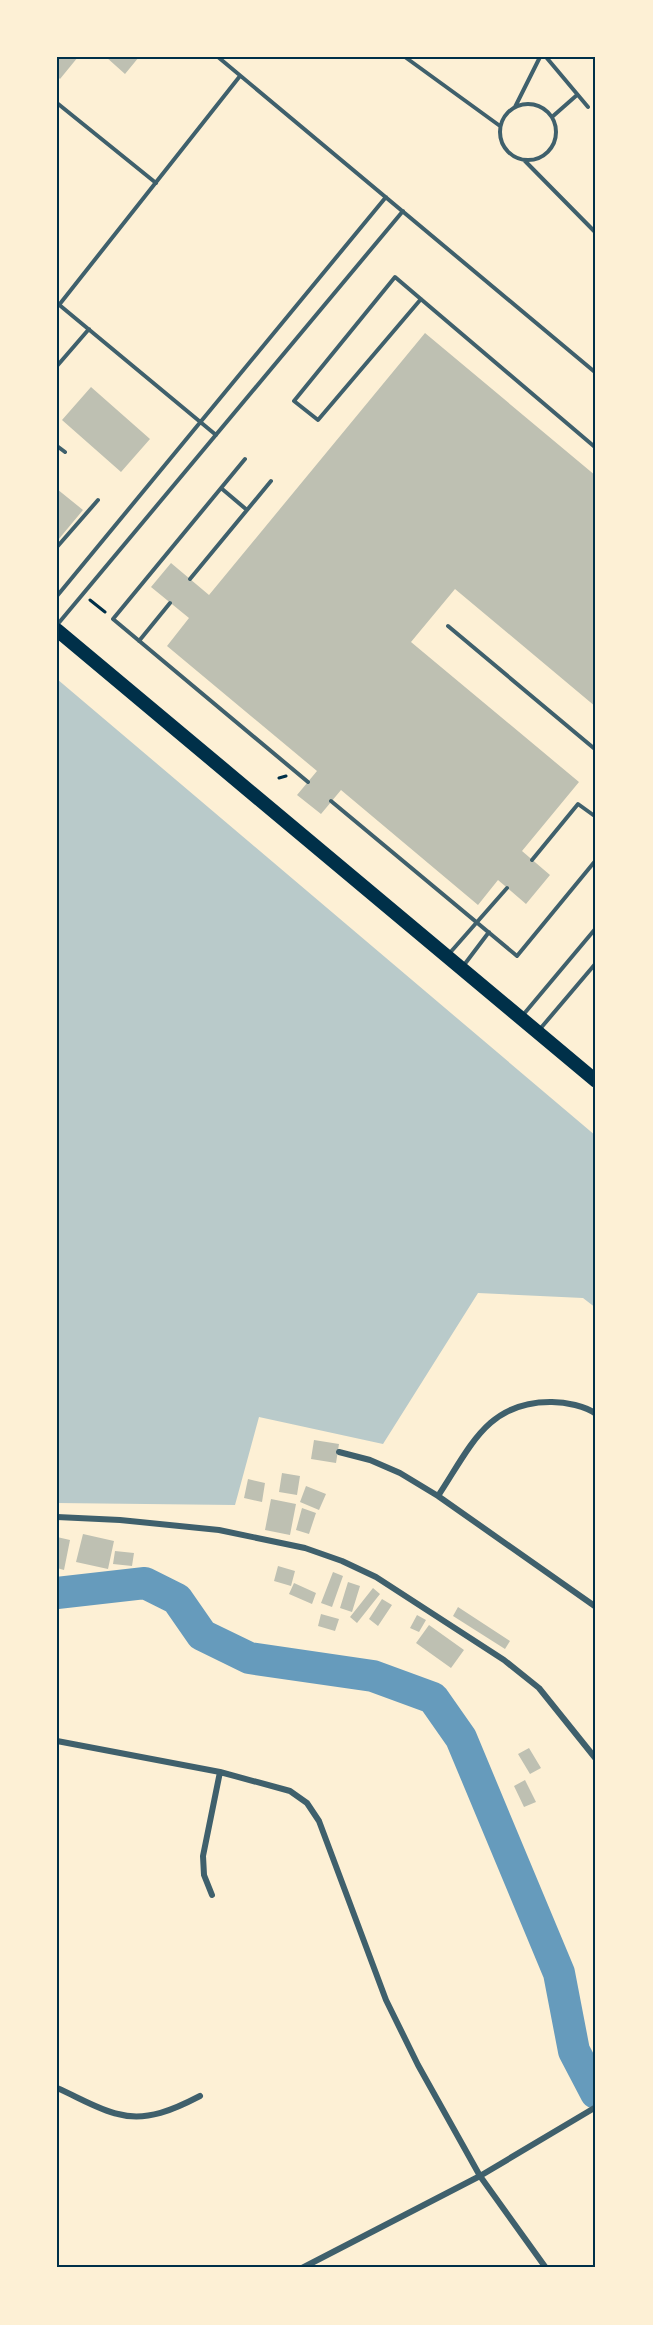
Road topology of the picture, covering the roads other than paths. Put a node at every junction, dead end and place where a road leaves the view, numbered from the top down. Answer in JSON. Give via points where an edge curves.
{"nodes":[{"id":1,"x":218,"y":57,"type":"edge"},
{"id":2,"x":405,"y":57,"type":"edge"},
{"id":3,"x":540,"y":57,"type":"edge"},
{"id":4,"x":546,"y":57,"type":"edge"},
{"id":5,"x":240,"y":76,"type":"junction"},
{"id":6,"x":578,"y":95,"type":"junction"},
{"id":7,"x":57,"y":103,"type":"edge"},
{"id":8,"x":515,"y":106,"type":"junction"},
{"id":9,"x":588,"y":107,"type":"dead end"},
{"id":10,"x":552,"y":117,"type":"junction"},
{"id":11,"x":500,"y":126,"type":"junction"},
{"id":12,"x":524,"y":161,"type":"junction"},
{"id":13,"x":156,"y":183,"type":"junction"},
{"id":14,"x":386,"y":197,"type":"junction"},
{"id":15,"x":403,"y":212,"type":"junction"},
{"id":16,"x":596,"y":233,"type":"edge"},
{"id":17,"x":421,"y":299,"type":"junction"},
{"id":18,"x":58,"y":304,"type":"edge"},
{"id":19,"x":88,"y":329,"type":"junction"},
{"id":20,"x":57,"y":366,"type":"edge"},
{"id":21,"x":596,"y":373,"type":"edge"},
{"id":22,"x":200,"y":422,"type":"junction"},
{"id":23,"x":216,"y":435,"type":"junction"},
{"id":24,"x":57,"y":446,"type":"edge"},
{"id":25,"x":596,"y":448,"type":"edge"},
{"id":26,"x":65,"y":453,"type":"dead end"},
{"id":27,"x":245,"y":459,"type":"dead end"},
{"id":28,"x":271,"y":481,"type":"dead end"},
{"id":29,"x":221,"y":488,"type":"junction"},
{"id":30,"x":98,"y":500,"type":"dead end"},
{"id":31,"x":247,"y":510,"type":"junction"},
{"id":32,"x":57,"y":547,"type":"edge"},
{"id":33,"x":190,"y":579,"type":"dead end"},
{"id":34,"x":57,"y":596,"type":"edge"},
{"id":35,"x":170,"y":603,"type":"dead end"},
{"id":36,"x":448,"y":626,"type":"dead end"},
{"id":37,"x":57,"y":627,"type":"edge"},
{"id":38,"x":139,"y":641,"type":"junction"},
{"id":39,"x":596,"y":750,"type":"edge"},
{"id":40,"x":308,"y":782,"type":"dead end"},
{"id":41,"x":332,"y":801,"type":"dead end"},
{"id":42,"x":596,"y":817,"type":"edge"},
{"id":43,"x":532,"y":860,"type":"dead end"},
{"id":44,"x":596,"y":860,"type":"edge"},
{"id":45,"x":507,"y":888,"type":"dead end"},
{"id":46,"x":477,"y":922,"type":"junction"},
{"id":47,"x":596,"y":928,"type":"edge"},
{"id":48,"x":489,"y":932,"type":"junction"},
{"id":49,"x":448,"y":956,"type":"junction"},
{"id":50,"x":596,"y":963,"type":"edge"},
{"id":51,"x":461,"y":968,"type":"junction"},
{"id":52,"x":521,"y":1018,"type":"junction"},
{"id":53,"x":537,"y":1032,"type":"junction"},
{"id":54,"x":596,"y":1081,"type":"edge"},
{"id":55,"x":596,"y":1414,"type":"edge"},
{"id":56,"x":339,"y":1452,"type":"dead end"},
{"id":57,"x":438,"y":1496,"type":"junction"},
{"id":58,"x":57,"y":1517,"type":"edge"},
{"id":59,"x":596,"y":1607,"type":"edge"},
{"id":60,"x":57,"y":1741,"type":"edge"},
{"id":61,"x":596,"y":1759,"type":"edge"},
{"id":62,"x":220,"y":1772,"type":"junction"},
{"id":63,"x":212,"y":1895,"type":"dead end"},
{"id":64,"x":57,"y":2088,"type":"edge"},
{"id":65,"x":200,"y":2096,"type":"dead end"},
{"id":66,"x":596,"y":2107,"type":"edge"},
{"id":67,"x":480,"y":2176,"type":"junction"},
{"id":68,"x":302,"y":2268,"type":"edge"},
{"id":69,"x":546,"y":2268,"type":"edge"}],
"edges":[{"from":1,"to":5,"type":"lane"},
{"from":2,"to":11,"type":"lane"},
{"from":3,"to":8,"type":"lane"},
{"from":4,"to":6,"type":"lane"},
{"from":5,"to":13,"type":"lane"},
{"from":5,"to":14,"type":"lane"},
{"from":6,"to":9,"type":"lane"},
{"from":6,"to":10,"type":"lane"},
{"from":7,"to":13,"type":"lane"},
{"from":8,"to":10,"type":"lane","via":[[540,106]]},
{"from":8,"to":11,"type":"lane"},
{"from":10,"to":12,"type":"lane","via":[[556,133],[552,148],[540,158]]},
{"from":11,"to":12,"type":"lane","via":[[504,148]]},
{"from":12,"to":16,"type":"lane"},
{"from":13,"to":18,"type":"lane"},
{"from":14,"to":15,"type":"lane"},
{"from":14,"to":22,"type":"lane"},
{"from":15,"to":21,"type":"lane"},
{"from":15,"to":23,"type":"lane"},
{"from":17,"to":17,"type":"lane","via":[[395,277],[294,401],[318,420]]},
{"from":17,"to":25,"type":"lane"},
{"from":18,"to":19,"type":"lane"},
{"from":19,"to":20,"type":"lane"},
{"from":19,"to":22,"type":"lane"},
{"from":22,"to":23,"type":"lane"},
{"from":22,"to":34,"type":"lane"},
{"from":23,"to":37,"type":"lane"},
{"from":24,"to":26,"type":"lane"},
{"from":27,"to":29,"type":"lane"},
{"from":28,"to":31,"type":"lane"},
{"from":29,"to":31,"type":"lane"},
{"from":29,"to":38,"type":"lane","via":[[112,619]]},
{"from":30,"to":32,"type":"lane"},
{"from":31,"to":33,"type":"lane"},
{"from":35,"to":38,"type":"lane"},
{"from":36,"to":39,"type":"lane"},
{"from":37,"to":49,"type":"highway"},
{"from":38,"to":40,"type":"lane"},
{"from":41,"to":46,"type":"lane"},
{"from":42,"to":43,"type":"lane","via":[[578,804]]},
{"from":44,"to":48,"type":"lane","via":[[517,956]]},
{"from":45,"to":46,"type":"lane"},
{"from":46,"to":48,"type":"lane"},
{"from":46,"to":49,"type":"lane"},
{"from":47,"to":52,"type":"lane"},
{"from":48,"to":51,"type":"lane"},
{"from":49,"to":51,"type":"highway"},
{"from":50,"to":53,"type":"lane"},
{"from":51,"to":52,"type":"highway"},
{"from":52,"to":53,"type":"highway"},
{"from":53,"to":54,"type":"highway"},
{"from":55,"to":57,"type":"street","via":[[561,1402],[515,1406],[496,1417],[479,1435]]},
{"from":56,"to":57,"type":"street","via":[[400,1473]]},
{"from":57,"to":59,"type":"street"},
{"from":58,"to":61,"type":"street","via":[[219,1530],[342,1560],[376,1577],[504,1660],[539,1688]]},
{"from":60,"to":62,"type":"street"},
{"from":62,"to":63,"type":"street","via":[[203,1856],[204,1875]]},
{"from":62,"to":67,"type":"street","via":[[290,1791],[308,1803],[319,1821],[387,2000],[417,2065]]},
{"from":64,"to":65,"type":"street","via":[[118,2115],[148,2115],[176,2109]]},
{"from":66,"to":67,"type":"street"},
{"from":67,"to":68,"type":"street"},
{"from":67,"to":69,"type":"street"}]}
